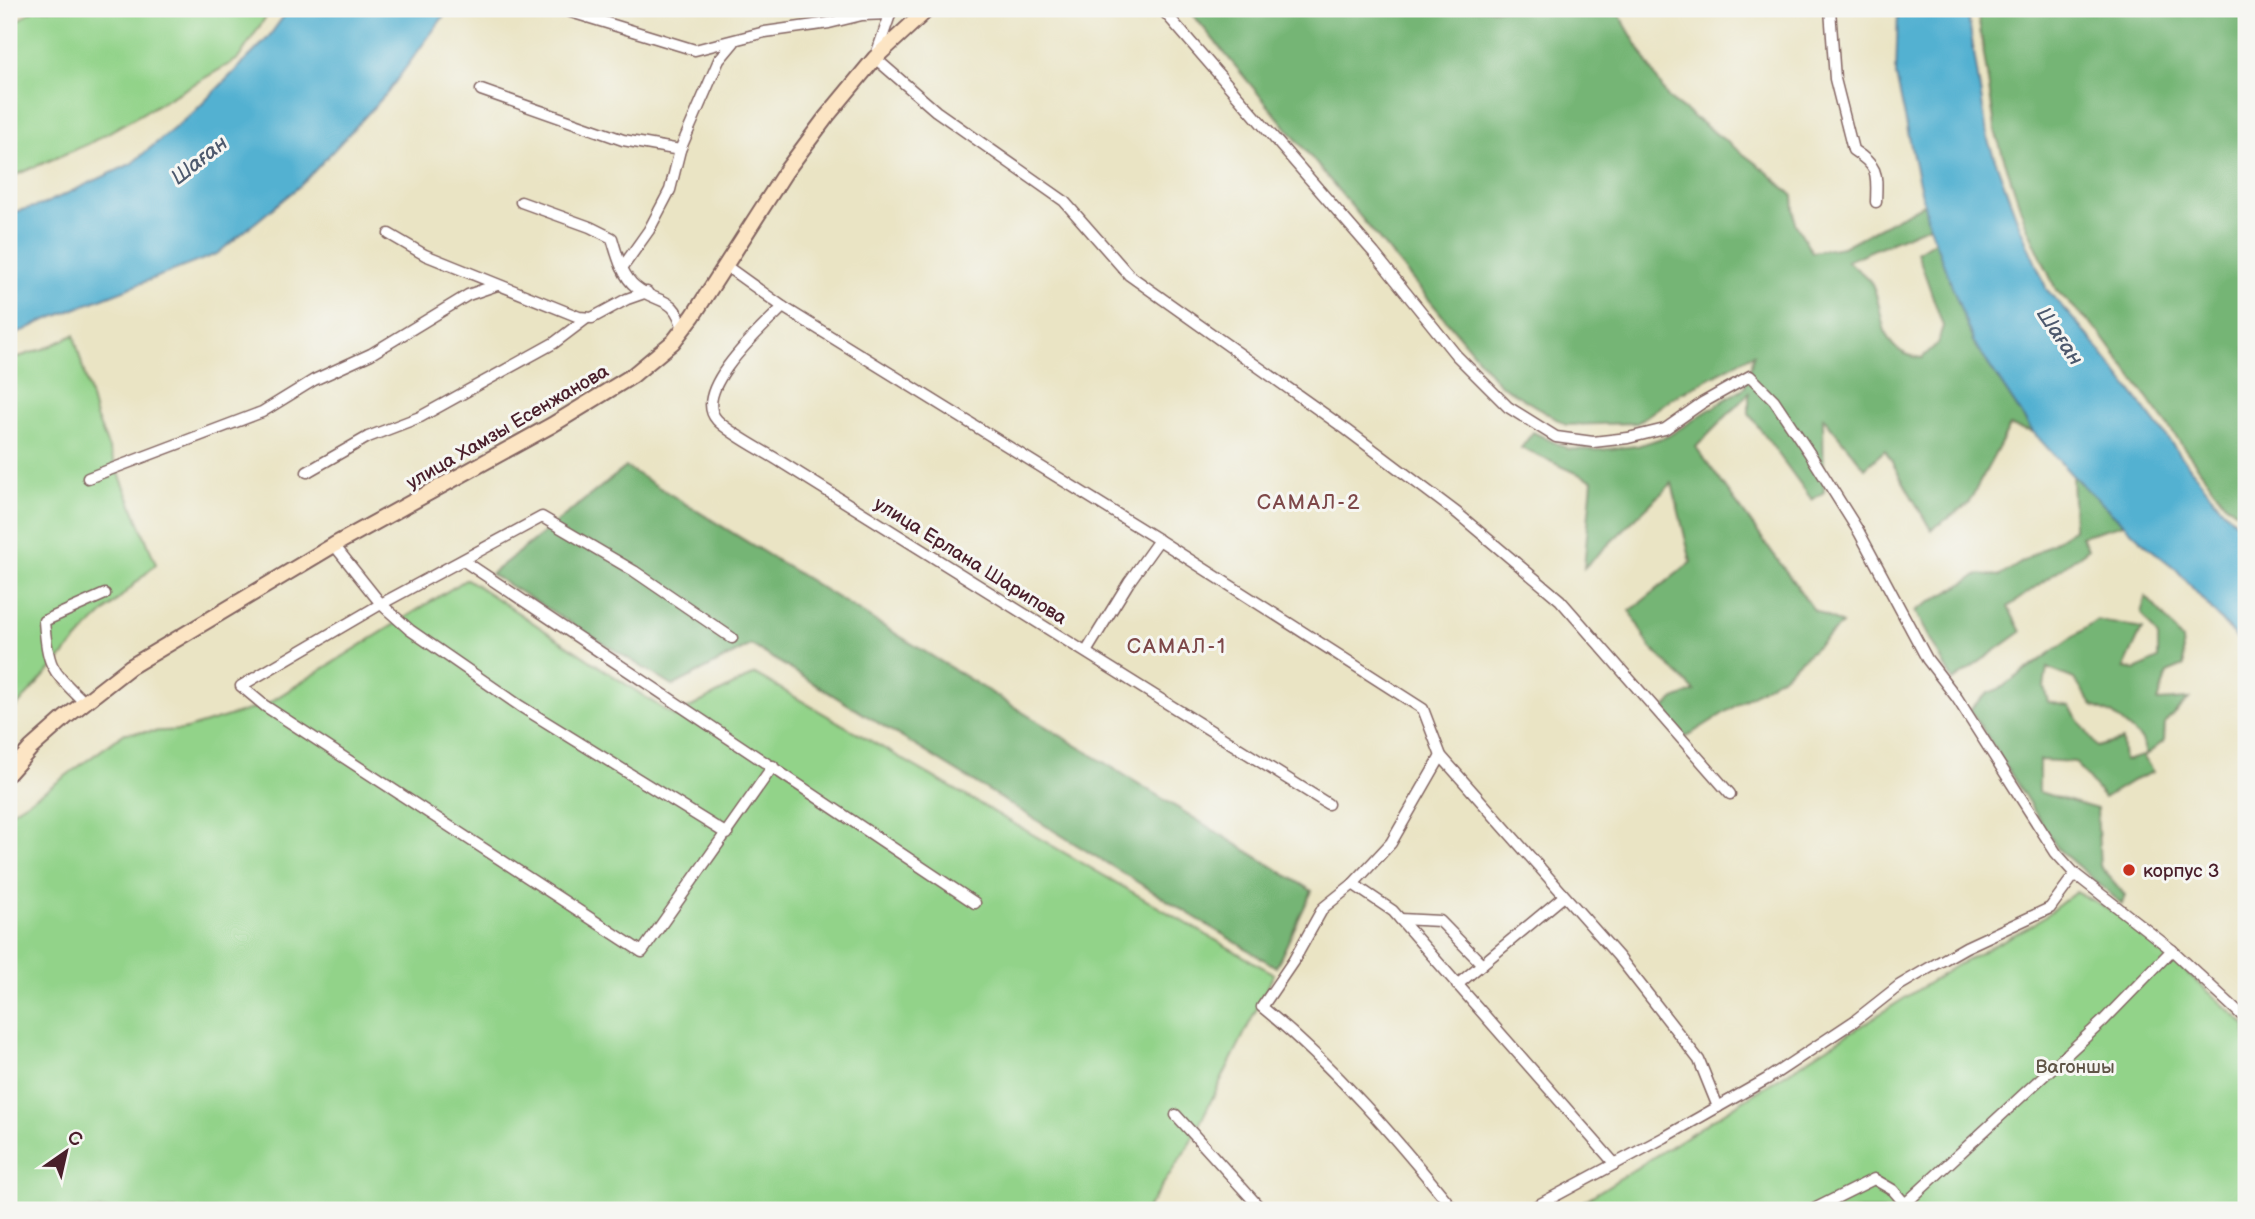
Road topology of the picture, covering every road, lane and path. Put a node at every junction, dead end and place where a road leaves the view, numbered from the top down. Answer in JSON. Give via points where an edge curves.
{"nodes":[{"id":1,"x":561,"y":9,"type":"edge"},
{"id":2,"x":928,"y":9,"type":"edge"},
{"id":3,"x":1162,"y":9,"type":"edge"},
{"id":4,"x":1830,"y":9,"type":"edge"},
{"id":5,"x":891,"y":11,"type":"edge"},
{"id":6,"x":735,"y":41,"type":"junction"},
{"id":7,"x":875,"y":58,"type":"junction"},
{"id":8,"x":481,"y":90,"type":"dead end"},
{"id":9,"x":680,"y":150,"type":"junction"},
{"id":10,"x":521,"y":202,"type":"dead end"},
{"id":11,"x":1876,"y":202,"type":"dead end"},
{"id":12,"x":389,"y":234,"type":"dead end"},
{"id":13,"x":726,"y":266,"type":"junction"},
{"id":14,"x":622,"y":268,"type":"junction"},
{"id":15,"x":497,"y":285,"type":"junction"},
{"id":16,"x":647,"y":292,"type":"junction"},
{"id":17,"x":783,"y":307,"type":"junction"},
{"id":18,"x":587,"y":318,"type":"junction"},
{"id":19,"x":682,"y":330,"type":"junction"},
{"id":20,"x":307,"y":472,"type":"dead end"},
{"id":21,"x":88,"y":478,"type":"dead end"},
{"id":22,"x":1159,"y":540,"type":"junction"},
{"id":23,"x":334,"y":545,"type":"junction"},
{"id":24,"x":464,"y":561,"type":"junction"},
{"id":25,"x":105,"y":594,"type":"dead end"},
{"id":26,"x":382,"y":604,"type":"junction"},
{"id":27,"x":733,"y":638,"type":"dead end"},
{"id":28,"x":1086,"y":652,"type":"junction"},
{"id":29,"x":85,"y":702,"type":"junction"},
{"id":30,"x":1441,"y":756,"type":"junction"},
{"id":31,"x":774,"y":766,"type":"junction"},
{"id":32,"x":9,"y":773,"type":"edge"},
{"id":33,"x":1730,"y":794,"type":"dead end"},
{"id":34,"x":1328,"y":804,"type":"dead end"},
{"id":35,"x":727,"y":834,"type":"junction"},
{"id":36,"x":2075,"y":874,"type":"junction"},
{"id":37,"x":1353,"y":884,"type":"junction"},
{"id":38,"x":1564,"y":896,"type":"junction"},
{"id":39,"x":975,"y":903,"type":"dead end"},
{"id":40,"x":1400,"y":919,"type":"junction"},
{"id":41,"x":2172,"y":950,"type":"junction"},
{"id":42,"x":1482,"y":964,"type":"junction"},
{"id":43,"x":1457,"y":985,"type":"junction"},
{"id":44,"x":2246,"y":1018,"type":"edge"},
{"id":45,"x":1718,"y":1107,"type":"junction"},
{"id":46,"x":1177,"y":1115,"type":"dead end"},
{"id":47,"x":1615,"y":1164,"type":"junction"},
{"id":48,"x":1262,"y":1210,"type":"edge"},
{"id":49,"x":1454,"y":1210,"type":"edge"},
{"id":50,"x":1529,"y":1210,"type":"edge"},
{"id":51,"x":1812,"y":1210,"type":"edge"}],
"edges":[{"from":1,"to":6,"type":"street","via":[[695,50]]},
{"from":2,"to":7,"type":"street","name":"улица Хамзы Есенжанова"},
{"from":3,"to":36,"type":"street","via":[[1374,253],[1456,355],[1508,407],[1556,437],[1593,442],[1665,429],[1750,376],[1774,400],[1803,443],[1859,532],[1927,659],[2056,853]]},
{"from":4,"to":11,"type":"street","via":[[1835,79],[1853,150],[1869,160],[1877,173]]},
{"from":5,"to":6,"type":"street"},
{"from":5,"to":7,"type":"street"},
{"from":6,"to":9,"type":"street","via":[[719,60]]},
{"from":7,"to":13,"type":"street","name":"улица Хамзы Есенжанова","via":[[786,171]]},
{"from":7,"to":33,"type":"street","via":[[936,111],[1064,201],[1129,275],[1435,496],[1560,600]]},
{"from":8,"to":9,"type":"street","via":[[623,140]]},
{"from":9,"to":14,"type":"street","via":[[670,190]]},
{"from":10,"to":14,"type":"street","via":[[612,238]]},
{"from":12,"to":15,"type":"street","via":[[425,255]]},
{"from":13,"to":17,"type":"street"},
{"from":13,"to":19,"type":"street","name":"улица Хамзы Есенжанова"},
{"from":14,"to":16,"type":"street","via":[[636,288]]},
{"from":15,"to":18,"type":"street"},
{"from":15,"to":21,"type":"street","via":[[468,295],[262,412]]},
{"from":16,"to":18,"type":"street"},
{"from":16,"to":19,"type":"street","via":[[667,302],[679,315]]},
{"from":17,"to":22,"type":"street"},
{"from":17,"to":28,"type":"street","name":"улица Ерлана Шарипова","via":[[743,347],[714,387],[710,400],[716,420]]},
{"from":18,"to":20,"type":"street","via":[[554,343],[420,417],[368,438]]},
{"from":19,"to":23,"type":"street","name":"улица Хамзы Есенжанова","via":[[632,376],[600,397]]},
{"from":22,"to":28,"type":"street"},
{"from":22,"to":30,"type":"street","via":[[1423,709]]},
{"from":23,"to":26,"type":"street"},
{"from":23,"to":29,"type":"street","name":"улица Хамзы Есенжанова","via":[[130,667]]},
{"from":24,"to":26,"type":"street"},
{"from":24,"to":27,"type":"street","via":[[541,517]]},
{"from":24,"to":31,"type":"street"},
{"from":25,"to":29,"type":"street","via":[[44,621],[46,653],[53,671]]},
{"from":26,"to":35,"type":"street","via":[[410,630],[520,706]]},
{"from":26,"to":35,"type":"street","via":[[240,686],[642,952]]},
{"from":28,"to":34,"type":"street","name":"улица Ерлана Шарипова"},
{"from":29,"to":32,"type":"street","name":"улица Хамзы Есенжанова"},
{"from":30,"to":37,"type":"street","via":[[1391,843]]},
{"from":30,"to":38,"type":"street"},
{"from":31,"to":35,"type":"street"},
{"from":31,"to":39,"type":"street"},
{"from":36,"to":41,"type":"street"},
{"from":36,"to":45,"type":"street","via":[[2050,908],[1966,947],[1900,985],[1853,1022]]},
{"from":37,"to":40,"type":"street"},
{"from":37,"to":49,"type":"street","via":[[1323,908],[1262,1007],[1340,1080]]},
{"from":38,"to":42,"type":"street"},
{"from":38,"to":45,"type":"street","via":[[1618,956],[1699,1060]]},
{"from":40,"to":42,"type":"street","via":[[1440,920]]},
{"from":40,"to":43,"type":"street"},
{"from":41,"to":44,"type":"street"},
{"from":41,"to":51,"type":"street","via":[[2103,1021],[1905,1205],[1893,1190],[1874,1179]]},
{"from":42,"to":43,"type":"street"},
{"from":43,"to":47,"type":"street"},
{"from":45,"to":47,"type":"street"},
{"from":46,"to":48,"type":"street"},
{"from":47,"to":50,"type":"street"}]}
